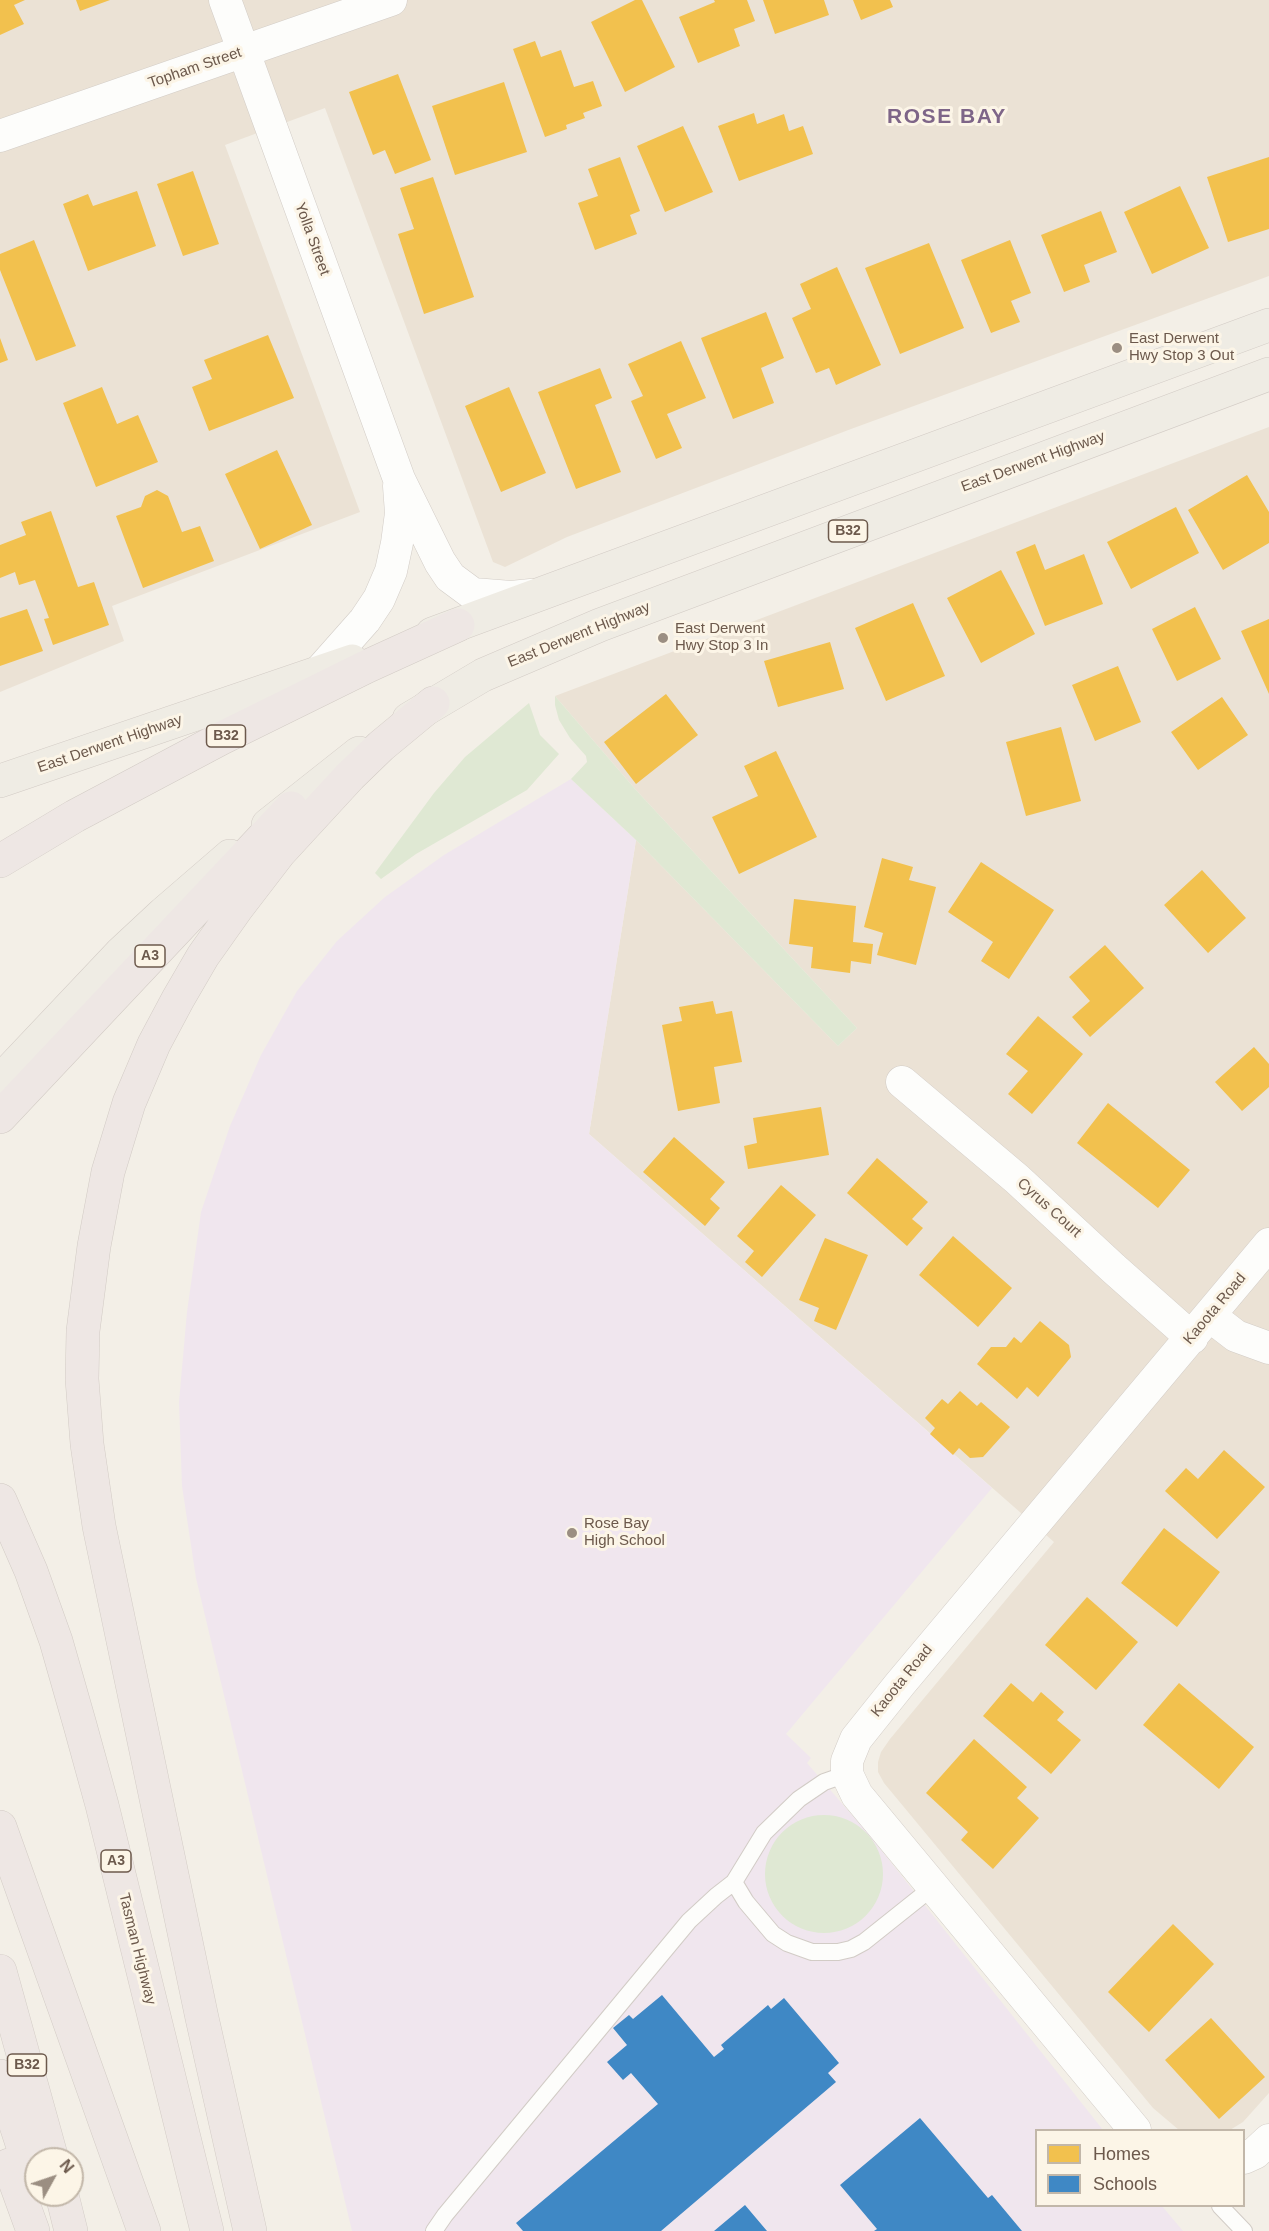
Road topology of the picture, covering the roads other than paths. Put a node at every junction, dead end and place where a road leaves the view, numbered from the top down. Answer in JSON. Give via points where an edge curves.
{"nodes":[{"id":1,"x":225,"y":0,"type":"edge"},
{"id":2,"x":391,"y":0,"type":"edge"},
{"id":3,"x":244,"y":51,"type":"junction"},
{"id":4,"x":0,"y":136,"type":"edge"},
{"id":5,"x":1269,"y":325,"type":"edge"},
{"id":6,"x":1269,"y":374,"type":"edge"},
{"id":7,"x":399,"y":479,"type":"junction"},
{"id":8,"x":544,"y":594,"type":"junction"},
{"id":9,"x":458,"y":625,"type":"junction"},
{"id":10,"x":319,"y":672,"type":"junction"},
{"id":11,"x":433,"y":703,"type":"junction"},
{"id":12,"x":0,"y":781,"type":"edge"},
{"id":13,"x":302,"y":796,"type":"junction"},
{"id":14,"x":0,"y":861,"type":"edge"},
{"id":15,"x":0,"y":1081,"type":"edge"},
{"id":16,"x":902,"y":1082,"type":"dead end"},
{"id":17,"x":0,"y":1117,"type":"edge"},
{"id":18,"x":1269,"y":1244,"type":"edge"},
{"id":19,"x":1201,"y":1327,"type":"junction"},
{"id":20,"x":1269,"y":1347,"type":"edge"},
{"id":21,"x":0,"y":1500,"type":"edge"},
{"id":22,"x":847,"y":1774,"type":"junction"},
{"id":23,"x":0,"y":1827,"type":"edge"},
{"id":24,"x":734,"y":1882,"type":"junction"},
{"id":25,"x":933,"y":1887,"type":"junction"},
{"id":26,"x":0,"y":1971,"type":"edge"},
{"id":27,"x":0,"y":2076,"type":"edge"},
{"id":28,"x":1134,"y":2129,"type":"edge"},
{"id":29,"x":0,"y":2139,"type":"edge"},
{"id":30,"x":1269,"y":2140,"type":"edge"},
{"id":31,"x":49,"y":2147,"type":"edge"},
{"id":32,"x":24,"y":2150,"type":"edge"},
{"id":33,"x":1245,"y":2158,"type":"edge"},
{"id":34,"x":43,"y":2207,"type":"edge"},
{"id":35,"x":65,"y":2207,"type":"edge"},
{"id":36,"x":1222,"y":2207,"type":"edge"},
{"id":37,"x":33,"y":2231,"type":"edge"},
{"id":38,"x":50,"y":2231,"type":"edge"},
{"id":39,"x":71,"y":2231,"type":"edge"},
{"id":40,"x":144,"y":2231,"type":"edge"},
{"id":41,"x":207,"y":2231,"type":"edge"},
{"id":42,"x":250,"y":2231,"type":"edge"},
{"id":43,"x":434,"y":2231,"type":"edge"},
{"id":44,"x":1244,"y":2231,"type":"edge"}],
"edges":[{"from":1,"to":3,"type":"street","name":"Yolla Street"},
{"from":2,"to":3,"type":"street","name":"Topham Street"},
{"from":3,"to":4,"type":"street","name":"Topham Street"},
{"from":3,"to":7,"type":"street","name":"Yolla Street"},
{"from":5,"to":8,"type":"main road","name":"East Derwent Highway","number":"B32"},
{"from":6,"to":11,"type":"main road","name":"East Derwent Highway","number":"B32","via":[[600,625],[483,675]]},
{"from":7,"to":8,"type":"street","name":"Yolla Street","via":[[440,562],[460,586],[473,594],[491,597]]},
{"from":7,"to":10,"type":"street","name":"Yolla Street","via":[[401,513],[391,571],[365,620]]},
{"from":8,"to":9,"type":"main road","name":"East Derwent Highway","number":"B32"},
{"from":9,"to":10,"type":"main road","name":"East Derwent Highway","number":"B32"},
{"from":9,"to":14,"type":"highway","number":"B32","via":[[222,738],[75,816]]},
{"from":10,"to":12,"type":"main road","name":"East Derwent Highway","number":"B32"},
{"from":11,"to":13,"type":"main road","name":"East Derwent Highway","number":"B32"},
{"from":11,"to":42,"type":"highway","via":[[350,776],[280,852],[237,908],[178,999],[129,1103],[108,1172],[83,1331],[86,1433],[99,1526]]},
{"from":13,"to":15,"type":"main road","name":"East Derwent Highway","number":"A3","via":[[164,913],[78,996]]},
{"from":13,"to":17,"type":"highway","number":"A3"},
{"from":16,"to":19,"type":"street","name":"Cyrus Court","via":[[1017,1179],[1113,1268]]},
{"from":18,"to":19,"type":"street","name":"Kaoota Road"},
{"from":19,"to":20,"type":"street","name":"Cyrus Court"},
{"from":19,"to":22,"type":"street","name":"Kaoota Road","via":[[872,1718],[850,1750]]},
{"from":21,"to":41,"type":"highway","name":"Tasman Highway","number":"A3","via":[[56,1641],[80,1725]]},
{"from":22,"to":24,"type":"lane","via":[[824,1782],[780,1815],[764,1833]]},
{"from":22,"to":25,"type":"street","via":[[857,1795]]},
{"from":23,"to":40,"type":"highway"},
{"from":24,"to":25,"type":"lane","via":[[773,1934],[798,1948],[824,1953],[851,1949],[864,1942]]},
{"from":24,"to":43,"type":"lane","via":[[689,1921]]},
{"from":25,"to":28,"type":"street"},
{"from":26,"to":31,"type":"highway","number":"B32"},
{"from":27,"to":32,"type":"highway"},
{"from":29,"to":37,"type":"highway"},
{"from":30,"to":33,"type":"street"},
{"from":34,"to":38,"type":"highway"},
{"from":35,"to":39,"type":"highway"},
{"from":36,"to":44,"type":"lane"}]}
